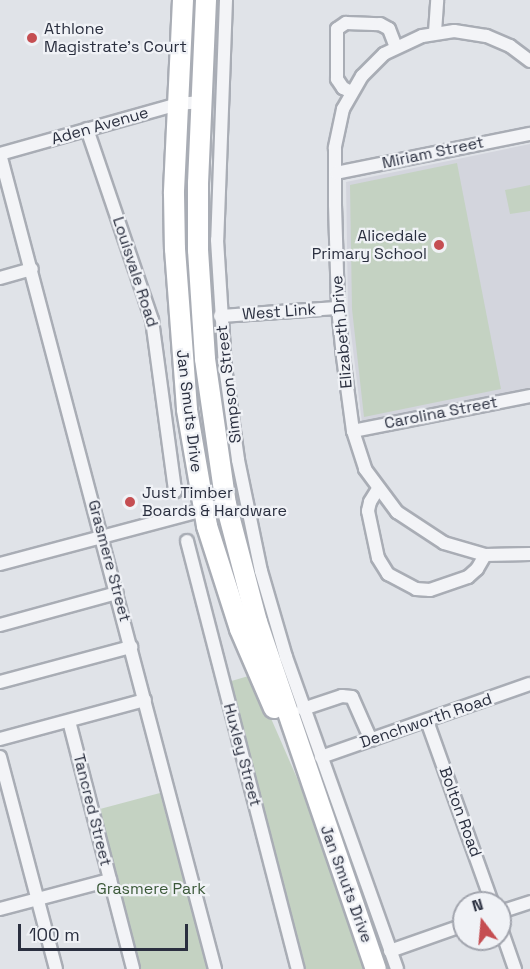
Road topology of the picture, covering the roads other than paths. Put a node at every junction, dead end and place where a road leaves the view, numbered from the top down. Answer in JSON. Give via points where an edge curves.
{"nodes":[{"id":1,"x":183,"y":0,"type":"edge"},
{"id":2,"x":206,"y":0,"type":"edge"},
{"id":3,"x":226,"y":0,"type":"edge"},
{"id":4,"x":437,"y":0,"type":"edge"},
{"id":5,"x":435,"y":32,"type":"junction"},
{"id":6,"x":396,"y":47,"type":"junction"},
{"id":7,"x":530,"y":61,"type":"edge"},
{"id":8,"x":351,"y":92,"type":"junction"},
{"id":9,"x":201,"y":102,"type":"junction"},
{"id":10,"x":178,"y":104,"type":"junction"},
{"id":11,"x":87,"y":129,"type":"junction"},
{"id":12,"x":530,"y":134,"type":"edge"},
{"id":13,"x":0,"y":154,"type":"edge"},
{"id":14,"x":336,"y":173,"type":"junction"},
{"id":15,"x":32,"y":269,"type":"junction"},
{"id":16,"x":0,"y":278,"type":"edge"},
{"id":17,"x":338,"y":308,"type":"junction"},
{"id":18,"x":220,"y":316,"type":"junction"},
{"id":19,"x":530,"y":396,"type":"edge"},
{"id":20,"x":353,"y":431,"type":"junction"},
{"id":21,"x":378,"y":489,"type":"junction"},
{"id":22,"x":175,"y":491,"type":"dead end"},
{"id":23,"x":225,"y":504,"type":"junction"},
{"id":24,"x":203,"y":509,"type":"junction"},
{"id":25,"x":102,"y":537,"type":"junction"},
{"id":26,"x":187,"y":541,"type":"dead end"},
{"id":27,"x":530,"y":554,"type":"edge"},
{"id":28,"x":485,"y":555,"type":"junction"},
{"id":29,"x":0,"y":564,"type":"edge"},
{"id":30,"x":117,"y":593,"type":"junction"},
{"id":31,"x":0,"y":625,"type":"edge"},
{"id":32,"x":131,"y":647,"type":"junction"},
{"id":33,"x":0,"y":682,"type":"edge"},
{"id":34,"x":530,"y":684,"type":"edge"},
{"id":35,"x":145,"y":700,"type":"junction"},
{"id":36,"x":303,"y":709,"type":"junction"},
{"id":37,"x":69,"y":721,"type":"junction"},
{"id":38,"x":427,"y":721,"type":"junction"},
{"id":39,"x":0,"y":739,"type":"edge"},
{"id":40,"x":370,"y":740,"type":"junction"},
{"id":41,"x":0,"y":757,"type":"edge"},
{"id":42,"x":321,"y":757,"type":"junction"},
{"id":43,"x":316,"y":800,"type":"junction"},
{"id":44,"x":110,"y":880,"type":"junction"},
{"id":45,"x":488,"y":891,"type":"edge"},
{"id":46,"x":37,"y":899,"type":"junction"},
{"id":47,"x":530,"y":902,"type":"edge"},
{"id":48,"x":512,"y":908,"type":"edge"},
{"id":49,"x":0,"y":909,"type":"edge"},
{"id":50,"x":452,"y":929,"type":"edge"},
{"id":51,"x":390,"y":951,"type":"junction"},
{"id":52,"x":509,"y":951,"type":"edge"},
{"id":53,"x":56,"y":969,"type":"edge"},
{"id":54,"x":133,"y":969,"type":"edge"},
{"id":55,"x":215,"y":969,"type":"edge"},
{"id":56,"x":298,"y":969,"type":"edge"},
{"id":57,"x":376,"y":969,"type":"edge"},
{"id":58,"x":397,"y":969,"type":"edge"},
{"id":59,"x":515,"y":969,"type":"edge"}],
"edges":[{"from":1,"to":10,"type":"main road","name":"Jan Smuts Drive"},
{"from":2,"to":9,"type":"main road","name":"Jan Smuts Drive"},
{"from":3,"to":18,"type":"street","name":"Simpson Street","via":[[218,183]]},
{"from":4,"to":5,"type":"street"},
{"from":5,"to":6,"type":"street","name":"Elizabeth Drive"},
{"from":5,"to":7,"type":"street","name":"Elizabeth Drive","via":[[486,36],[510,46]]},
{"from":6,"to":8,"type":"street","name":"Elizabeth Drive","via":[[375,62]]},
{"from":6,"to":8,"type":"street","via":[[389,29],[380,24],[346,23],[338,29],[337,79]]},
{"from":8,"to":14,"type":"street","name":"Elizabeth Drive","via":[[338,126]]},
{"from":9,"to":10,"type":"street","name":"Aden Avenue"},
{"from":9,"to":23,"type":"main road","name":"Jan Smuts Drive","via":[[200,304]]},
{"from":10,"to":11,"type":"street","name":"Aden Avenue"},
{"from":10,"to":24,"type":"main road","name":"Jan Smuts Drive","via":[[174,194],[177,302],[187,410]]},
{"from":11,"to":13,"type":"street","name":"Aden Avenue"},
{"from":11,"to":22,"type":"street","name":"Louisvale Road","via":[[152,320]]},
{"from":12,"to":14,"type":"street","name":"Miriam Street"},
{"from":13,"to":15,"type":"street","name":"Grasmere Street"},
{"from":14,"to":17,"type":"street","name":"Elizabeth Drive"},
{"from":15,"to":16,"type":"street"},
{"from":15,"to":25,"type":"street","name":"Grasmere Street"},
{"from":17,"to":18,"type":"street","name":"West Link"},
{"from":17,"to":20,"type":"street","name":"Elizabeth Drive"},
{"from":18,"to":36,"type":"street","name":"Simpson Street","via":[[229,404],[249,517],[271,609]]},
{"from":19,"to":20,"type":"street","name":"Carolina Street"},
{"from":20,"to":21,"type":"street","name":"Elizabeth Drive","via":[[365,469]]},
{"from":21,"to":28,"type":"street","name":"Elizabeth Drive","via":[[397,512],[424,533]]},
{"from":21,"to":28,"type":"street","via":[[368,512],[378,558],[388,574],[416,589],[430,590],[468,577]]},
{"from":23,"to":24,"type":"street"},
{"from":23,"to":43,"type":"main road","name":"Jan Smuts Drive","via":[[257,622],[314,784]]},
{"from":24,"to":25,"type":"street"},
{"from":24,"to":43,"type":"main road","name":"Jan Smuts Drive","via":[[240,629],[306,787]]},
{"from":25,"to":29,"type":"street"},
{"from":25,"to":30,"type":"street","name":"Grasmere Street"},
{"from":26,"to":56,"type":"street","name":"Huxley Street"},
{"from":27,"to":28,"type":"street","name":"Elizabeth Drive"},
{"from":30,"to":31,"type":"street"},
{"from":30,"to":32,"type":"street","name":"Grasmere Street"},
{"from":32,"to":33,"type":"street"},
{"from":32,"to":35,"type":"street","name":"Grasmere Street"},
{"from":34,"to":38,"type":"street","name":"Denchworth Road"},
{"from":35,"to":37,"type":"street"},
{"from":35,"to":55,"type":"street","name":"Grasmere Street"},
{"from":36,"to":40,"type":"street","via":[[342,696],[352,697]]},
{"from":36,"to":42,"type":"street","name":"Simpson Street"},
{"from":37,"to":39,"type":"street"},
{"from":37,"to":44,"type":"street","name":"Tancred Street"},
{"from":38,"to":40,"type":"street","name":"Denchworth Road"},
{"from":38,"to":45,"type":"street","name":"Bolton Road"},
{"from":40,"to":42,"type":"street","name":"Denchworth Road"},
{"from":41,"to":46,"type":"street"},
{"from":42,"to":51,"type":"street"},
{"from":43,"to":57,"type":"main road","name":"Jan Smuts Drive"},
{"from":44,"to":46,"type":"street"},
{"from":44,"to":54,"type":"street","name":"Tancred Street"},
{"from":46,"to":49,"type":"street"},
{"from":46,"to":53,"type":"street"},
{"from":47,"to":48,"type":"street"},
{"from":50,"to":51,"type":"street"},
{"from":51,"to":58,"type":"street"},
{"from":52,"to":59,"type":"street"}]}
